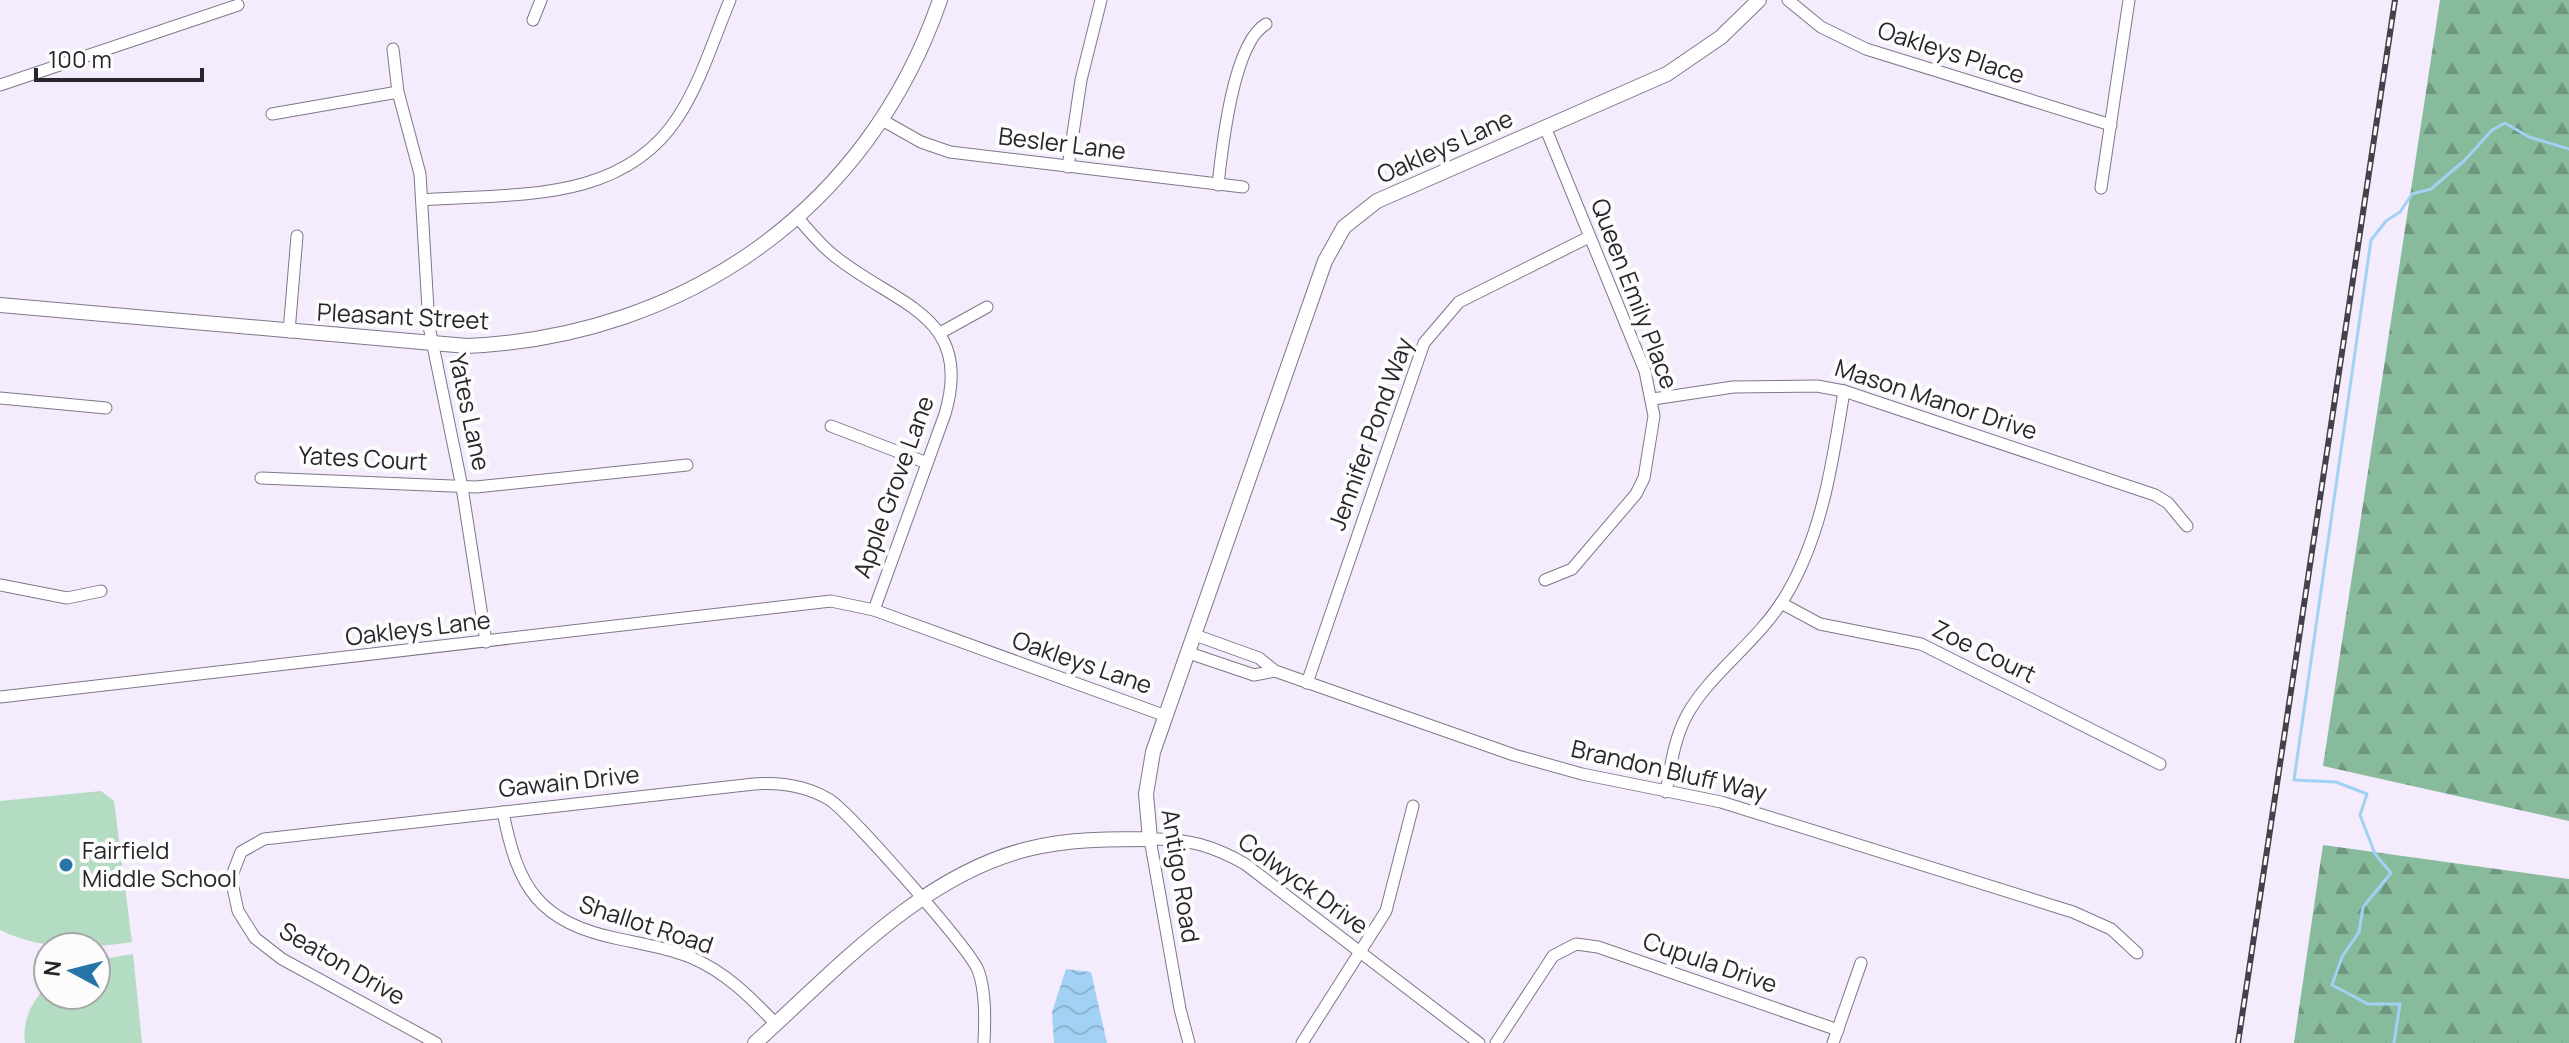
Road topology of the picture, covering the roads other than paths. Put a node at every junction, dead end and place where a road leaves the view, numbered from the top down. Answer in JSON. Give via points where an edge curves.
{"nodes":[{"id":1,"x":541,"y":0,"type":"edge"},
{"id":2,"x":730,"y":0,"type":"edge"},
{"id":3,"x":940,"y":0,"type":"edge"},
{"id":4,"x":1101,"y":0,"type":"edge"},
{"id":5,"x":1759,"y":0,"type":"edge"},
{"id":6,"x":1788,"y":0,"type":"edge"},
{"id":7,"x":2129,"y":0,"type":"edge"},
{"id":8,"x":238,"y":5,"type":"dead end"},
{"id":9,"x":533,"y":20,"type":"dead end"},
{"id":10,"x":1266,"y":24,"type":"dead end"},
{"id":11,"x":393,"y":49,"type":"dead end"},
{"id":12,"x":0,"y":85,"type":"edge"},
{"id":13,"x":398,"y":92,"type":"junction"},
{"id":14,"x":272,"y":114,"type":"dead end"},
{"id":15,"x":882,"y":120,"type":"junction"},
{"id":16,"x":2111,"y":125,"type":"junction"},
{"id":17,"x":1545,"y":127,"type":"junction"},
{"id":18,"x":1068,"y":167,"type":"junction"},
{"id":19,"x":1218,"y":185,"type":"junction"},
{"id":20,"x":1243,"y":187,"type":"dead end"},
{"id":21,"x":2101,"y":188,"type":"dead end"},
{"id":22,"x":423,"y":200,"type":"junction"},
{"id":23,"x":798,"y":218,"type":"junction"},
{"id":24,"x":297,"y":236,"type":"dead end"},
{"id":25,"x":1589,"y":237,"type":"junction"},
{"id":26,"x":0,"y":305,"type":"edge"},
{"id":27,"x":987,"y":307,"type":"dead end"},
{"id":28,"x":289,"y":332,"type":"junction"},
{"id":29,"x":940,"y":333,"type":"junction"},
{"id":30,"x":433,"y":345,"type":"junction"},
{"id":31,"x":1844,"y":391,"type":"junction"},
{"id":32,"x":0,"y":398,"type":"edge"},
{"id":33,"x":1653,"y":399,"type":"junction"},
{"id":34,"x":106,"y":408,"type":"dead end"},
{"id":35,"x":831,"y":426,"type":"dead end"},
{"id":36,"x":927,"y":463,"type":"junction"},
{"id":37,"x":687,"y":465,"type":"dead end"},
{"id":38,"x":261,"y":478,"type":"dead end"},
{"id":39,"x":462,"y":487,"type":"junction"},
{"id":40,"x":2187,"y":526,"type":"dead end"},
{"id":41,"x":1545,"y":580,"type":"dead end"},
{"id":42,"x":0,"y":585,"type":"edge"},
{"id":43,"x":101,"y":591,"type":"dead end"},
{"id":44,"x":1781,"y":603,"type":"junction"},
{"id":45,"x":874,"y":610,"type":"junction"},
{"id":46,"x":1195,"y":635,"type":"junction"},
{"id":47,"x":486,"y":642,"type":"junction"},
{"id":48,"x":1189,"y":653,"type":"junction"},
{"id":49,"x":1275,"y":671,"type":"junction"},
{"id":50,"x":1307,"y":683,"type":"junction"},
{"id":51,"x":0,"y":697,"type":"edge"},
{"id":52,"x":1166,"y":716,"type":"junction"},
{"id":53,"x":2160,"y":764,"type":"dead end"},
{"id":54,"x":1666,"y":792,"type":"junction"},
{"id":55,"x":1413,"y":806,"type":"dead end"},
{"id":56,"x":503,"y":812,"type":"junction"},
{"id":57,"x":1150,"y":839,"type":"junction"},
{"id":58,"x":921,"y":900,"type":"junction"},
{"id":59,"x":238,"y":911,"type":"joint"},
{"id":60,"x":1361,"y":953,"type":"junction"},
{"id":61,"x":2137,"y":953,"type":"dead end"},
{"id":62,"x":1861,"y":963,"type":"dead end"},
{"id":63,"x":776,"y":1024,"type":"junction"},
{"id":64,"x":1838,"y":1030,"type":"junction"},
{"id":65,"x":436,"y":1043,"type":"edge"},
{"id":66,"x":755,"y":1043,"type":"edge"},
{"id":67,"x":984,"y":1043,"type":"edge"},
{"id":68,"x":1189,"y":1043,"type":"edge"},
{"id":69,"x":1302,"y":1043,"type":"edge"},
{"id":70,"x":1479,"y":1043,"type":"edge"},
{"id":71,"x":1496,"y":1043,"type":"edge"},
{"id":72,"x":1833,"y":1043,"type":"edge"}],
"edges":[{"from":1,"to":9,"type":"street"},
{"from":2,"to":22,"type":"street","via":[[678,118],[632,164],[566,189]]},
{"from":3,"to":15,"type":"street","name":"Pleasant Street"},
{"from":4,"to":18,"type":"street","via":[[1081,80]]},
{"from":5,"to":17,"type":"street","name":"Oakleys Lane","via":[[1688,61]]},
{"from":6,"to":16,"type":"street","name":"Oakleys Place","via":[[1821,27],[1866,49]]},
{"from":7,"to":16,"type":"street"},
{"from":8,"to":12,"type":"street"},
{"from":10,"to":19,"type":"street","via":[[1256,30],[1242,59]]},
{"from":11,"to":13,"type":"street","name":"Yates Lane"},
{"from":13,"to":14,"type":"street"},
{"from":13,"to":22,"type":"street","name":"Yates Lane"},
{"from":15,"to":18,"type":"street","name":"Besler Lane","via":[[950,152]]},
{"from":15,"to":23,"type":"street","name":"Pleasant Street"},
{"from":16,"to":21,"type":"street"},
{"from":17,"to":25,"type":"street","name":"Queen Emily Place"},
{"from":17,"to":46,"type":"street","name":"Oakleys Lane","via":[[1377,201],[1352,217],[1335,239]]},
{"from":18,"to":19,"type":"street","name":"Besler Lane"},
{"from":19,"to":20,"type":"street","name":"Besler Lane"},
{"from":22,"to":30,"type":"street","name":"Yates Lane"},
{"from":23,"to":29,"type":"street","name":"Apple Grove Lane","via":[[836,258],[921,312]]},
{"from":23,"to":30,"type":"street","name":"Pleasant Street","via":[[710,280],[608,325],[529,341]]},
{"from":24,"to":28,"type":"street"},
{"from":25,"to":33,"type":"street","name":"Queen Emily Place"},
{"from":25,"to":50,"type":"street","name":"Jennifer Pond Way","via":[[1459,302],[1424,343]]},
{"from":26,"to":28,"type":"street","name":"Pleasant Street"},
{"from":27,"to":29,"type":"street"},
{"from":28,"to":30,"type":"street","name":"Pleasant Street"},
{"from":29,"to":36,"type":"street","name":"Apple Grove Lane","via":[[951,359],[952,392]]},
{"from":30,"to":39,"type":"street","name":"Yates Lane"},
{"from":31,"to":33,"type":"street","name":"Mason Manor Drive","via":[[1786,384]]},
{"from":31,"to":40,"type":"street","name":"Mason Manor Drive","via":[[2155,495]]},
{"from":31,"to":44,"type":"street","via":[[1819,518]]},
{"from":32,"to":34,"type":"street"},
{"from":33,"to":41,"type":"street","name":"Queen Emily Place","via":[[1651,445],[1636,494],[1572,569]]},
{"from":35,"to":36,"type":"street"},
{"from":36,"to":45,"type":"street","name":"Apple Grove Lane"},
{"from":37,"to":39,"type":"street","name":"Yates Court"},
{"from":38,"to":39,"type":"street","name":"Yates Court"},
{"from":39,"to":47,"type":"street","name":"Yates Lane"},
{"from":42,"to":43,"type":"street","via":[[67,598]]},
{"from":44,"to":53,"type":"street","name":"Zoe Court","via":[[1820,624],[1932,648]]},
{"from":44,"to":54,"type":"street","via":[[1694,704],[1675,744]]},
{"from":45,"to":47,"type":"street","name":"Oakleys Lane","via":[[817,602]]},
{"from":45,"to":52,"type":"street","name":"Oakleys Lane"},
{"from":46,"to":48,"type":"street","name":"Oakleys Lane"},
{"from":46,"to":49,"type":"street","name":"Brandon Bluff Way","via":[[1259,658]]},
{"from":47,"to":51,"type":"street","name":"Oakleys Lane"},
{"from":48,"to":49,"type":"street","name":"Brandon Bluff Way","via":[[1254,675]]},
{"from":48,"to":52,"type":"street","name":"Oakleys Lane"},
{"from":49,"to":50,"type":"street","name":"Brandon Bluff Way"},
{"from":50,"to":54,"type":"street","name":"Brandon Bluff Way","via":[[1526,758]]},
{"from":52,"to":57,"type":"street","name":"Antigo Road","via":[[1148,778]]},
{"from":54,"to":61,"type":"street","name":"Brandon Bluff Way","via":[[1721,802],[2088,917]]},
{"from":55,"to":60,"type":"street","via":[[1392,894]]},
{"from":56,"to":58,"type":"street","name":"Gawain Drive","via":[[787,784],[818,794],[850,817]]},
{"from":56,"to":59,"type":"street","name":"Gawain Drive","via":[[255,842],[241,852],[231,872]]},
{"from":56,"to":63,"type":"street","name":"Shallot Road","via":[[516,868],[535,898],[556,917],[583,931],[661,948],[709,966]]},
{"from":57,"to":58,"type":"street","name":"Colwyck Drive","via":[[1031,848],[970,868]]},
{"from":57,"to":60,"type":"street","name":"Colwyck Drive","via":[[1183,839],[1227,853]]},
{"from":57,"to":68,"type":"street","name":"Antigo Road"},
{"from":58,"to":63,"type":"street","name":"Colwyck Drive"},
{"from":58,"to":67,"type":"street","name":"Gawain Drive","via":[[977,968]]},
{"from":59,"to":65,"type":"street","name":"Seaton Drive","via":[[272,953]]},
{"from":60,"to":69,"type":"street"},
{"from":60,"to":70,"type":"street","name":"Colwyck Drive"},
{"from":62,"to":64,"type":"street"},
{"from":63,"to":66,"type":"street","name":"Colwyck Drive"},
{"from":64,"to":71,"type":"street","name":"Cupula Drive","via":[[1583,944],[1566,947],[1549,961]]},
{"from":64,"to":72,"type":"street"}]}
